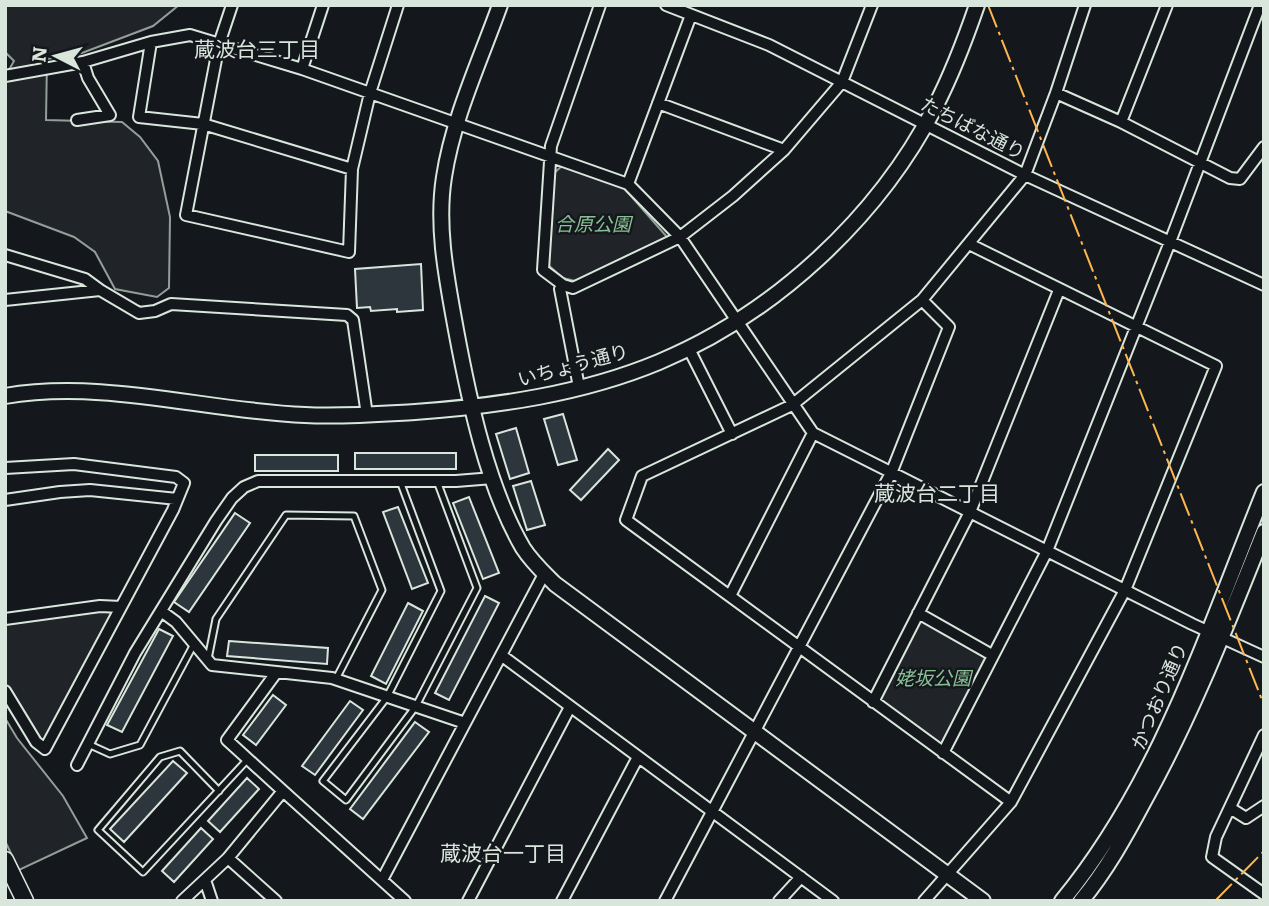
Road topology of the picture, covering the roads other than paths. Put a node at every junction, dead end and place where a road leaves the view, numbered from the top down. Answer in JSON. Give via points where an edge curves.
{"nodes":[{"id":1,"x":232,"y":5,"type":"edge"},
{"id":2,"x":323,"y":5,"type":"edge"},
{"id":3,"x":398,"y":5,"type":"edge"},
{"id":4,"x":500,"y":5,"type":"edge"},
{"id":5,"x":600,"y":5,"type":"edge"},
{"id":6,"x":666,"y":5,"type":"edge"},
{"id":7,"x":872,"y":5,"type":"edge"},
{"id":8,"x":977,"y":5,"type":"edge"},
{"id":9,"x":1085,"y":5,"type":"edge"},
{"id":10,"x":1167,"y":5,"type":"edge"},
{"id":11,"x":1260,"y":5,"type":"edge"},
{"id":12,"x":691,"y":15,"type":"junction"},
{"id":13,"x":151,"y":42,"type":"junction"},
{"id":14,"x":219,"y":44,"type":"junction"},
{"id":15,"x":83,"y":62,"type":"junction"},
{"id":16,"x":302,"y":69,"type":"junction"},
{"id":17,"x":5,"y":76,"type":"edge"},
{"id":18,"x":842,"y":82,"type":"junction"},
{"id":19,"x":370,"y":93,"type":"junction"},
{"id":20,"x":1056,"y":93,"type":"junction"},
{"id":21,"x":658,"y":103,"type":"junction"},
{"id":22,"x":78,"y":120,"type":"dead end"},
{"id":23,"x":458,"y":122,"type":"junction"},
{"id":24,"x":1121,"y":122,"type":"junction"},
{"id":25,"x":926,"y":123,"type":"junction"},
{"id":26,"x":203,"y":124,"type":"junction"},
{"id":27,"x":1264,"y":146,"type":"edge"},
{"id":28,"x":784,"y":150,"type":"junction"},
{"id":29,"x":549,"y":155,"type":"junction"},
{"id":30,"x":1201,"y":163,"type":"junction"},
{"id":31,"x":352,"y":169,"type":"junction"},
{"id":32,"x":1025,"y":174,"type":"junction"},
{"id":33,"x":628,"y":184,"type":"junction"},
{"id":34,"x":680,"y":237,"type":"junction"},
{"id":35,"x":1170,"y":242,"type":"junction"},
{"id":36,"x":969,"y":244,"type":"junction"},
{"id":37,"x":5,"y":255,"type":"edge"},
{"id":38,"x":563,"y":285,"type":"junction"},
{"id":39,"x":1264,"y":285,"type":"edge"},
{"id":40,"x":100,"y":290,"type":"junction"},
{"id":41,"x":1059,"y":290,"type":"junction"},
{"id":42,"x":5,"y":300,"type":"edge"},
{"id":43,"x":922,"y":300,"type":"junction"},
{"id":44,"x":737,"y":320,"type":"junction"},
{"id":45,"x":1135,"y":327,"type":"junction"},
{"id":46,"x":688,"y":347,"type":"junction"},
{"id":47,"x":579,"y":387,"type":"junction"},
{"id":48,"x":5,"y":396,"type":"edge"},
{"id":49,"x":792,"y":405,"type":"junction"},
{"id":50,"x":472,"y":408,"type":"junction"},
{"id":51,"x":367,"y":415,"type":"junction"},
{"id":52,"x":813,"y":433,"type":"junction"},
{"id":53,"x":732,"y":434,"type":"junction"},
{"id":54,"x":5,"y":468,"type":"edge"},
{"id":55,"x":892,"y":471,"type":"junction"},
{"id":56,"x":494,"y":478,"type":"junction"},
{"id":57,"x":400,"y":481,"type":"junction"},
{"id":58,"x":436,"y":481,"type":"junction"},
{"id":59,"x":1264,"y":492,"type":"edge"},
{"id":60,"x":177,"y":499,"type":"junction"},
{"id":61,"x":5,"y":500,"type":"edge"},
{"id":62,"x":970,"y":512,"type":"junction"},
{"id":63,"x":1264,"y":532,"type":"edge"},
{"id":64,"x":1047,"y":551,"type":"junction"},
{"id":65,"x":544,"y":574,"type":"junction"},
{"id":66,"x":1125,"y":590,"type":"junction"},
{"id":67,"x":730,"y":596,"type":"junction"},
{"id":68,"x":121,"y":607,"type":"junction"},
{"id":69,"x":162,"y":611,"type":"junction"},
{"id":70,"x":918,"y":613,"type":"junction"},
{"id":71,"x":5,"y":619,"type":"edge"},
{"id":72,"x":1207,"y":631,"type":"junction"},
{"id":73,"x":1222,"y":637,"type":"junction"},
{"id":74,"x":194,"y":644,"type":"junction"},
{"id":75,"x":800,"y":648,"type":"junction"},
{"id":76,"x":501,"y":655,"type":"junction"},
{"id":77,"x":992,"y":655,"type":"junction"},
{"id":78,"x":1264,"y":657,"type":"edge"},
{"id":79,"x":208,"y":660,"type":"junction"},
{"id":80,"x":276,"y":673,"type":"junction"},
{"id":81,"x":336,"y":679,"type":"junction"},
{"id":82,"x":5,"y":691,"type":"edge"},
{"id":83,"x":387,"y":697,"type":"junction"},
{"id":84,"x":873,"y":702,"type":"junction"},
{"id":85,"x":416,"y":706,"type":"junction"},
{"id":86,"x":570,"y":707,"type":"junction"},
{"id":87,"x":465,"y":723,"type":"junction"},
{"id":88,"x":755,"y":732,"type":"junction"},
{"id":89,"x":1264,"y":735,"type":"edge"},
{"id":90,"x":88,"y":744,"type":"junction"},
{"id":91,"x":943,"y":753,"type":"junction"},
{"id":92,"x":638,"y":757,"type":"junction"},
{"id":93,"x":248,"y":759,"type":"junction"},
{"id":94,"x":77,"y":765,"type":"dead end"},
{"id":95,"x":219,"y":791,"type":"junction"},
{"id":96,"x":283,"y":791,"type":"junction"},
{"id":97,"x":1011,"y":802,"type":"junction"},
{"id":98,"x":1264,"y":806,"type":"edge"},
{"id":99,"x":1230,"y":808,"type":"junction"},
{"id":100,"x":714,"y":811,"type":"junction"},
{"id":101,"x":228,"y":858,"type":"junction"},
{"id":102,"x":5,"y":860,"type":"edge"},
{"id":103,"x":948,"y":875,"type":"junction"},
{"id":104,"x":800,"y":877,"type":"junction"},
{"id":105,"x":205,"y":880,"type":"junction"},
{"id":106,"x":382,"y":880,"type":"junction"},
{"id":107,"x":1264,"y":894,"type":"edge"},
{"id":108,"x":26,"y":901,"type":"edge"},
{"id":109,"x":182,"y":901,"type":"edge"},
{"id":110,"x":212,"y":901,"type":"edge"},
{"id":111,"x":276,"y":901,"type":"edge"},
{"id":112,"x":405,"y":901,"type":"edge"},
{"id":113,"x":468,"y":901,"type":"edge"},
{"id":114,"x":562,"y":901,"type":"edge"},
{"id":115,"x":665,"y":901,"type":"edge"},
{"id":116,"x":779,"y":901,"type":"edge"},
{"id":117,"x":833,"y":901,"type":"edge"},
{"id":118,"x":924,"y":901,"type":"edge"},
{"id":119,"x":983,"y":901,"type":"edge"},
{"id":120,"x":1062,"y":901,"type":"edge"},
{"id":121,"x":1081,"y":901,"type":"edge"}],
"edges":[{"from":1,"to":14,"type":"street"},
{"from":2,"to":16,"type":"street"},
{"from":3,"to":19,"type":"street"},
{"from":4,"to":23,"type":"street"},
{"from":5,"to":29,"type":"street"},
{"from":6,"to":12,"type":"street","name":"たちばな通り"},
{"from":7,"to":18,"type":"street"},
{"from":8,"to":25,"type":"street","name":"いちょう通り"},
{"from":9,"to":20,"type":"street"},
{"from":10,"to":24,"type":"street"},
{"from":11,"to":30,"type":"street"},
{"from":12,"to":18,"type":"street","name":"たちばな通り","via":[[769,45]]},
{"from":12,"to":21,"type":"street"},
{"from":13,"to":14,"type":"street","via":[[190,35]]},
{"from":13,"to":15,"type":"street"},
{"from":13,"to":26,"type":"street","via":[[139,117]]},
{"from":14,"to":16,"type":"street"},
{"from":14,"to":26,"type":"street"},
{"from":15,"to":17,"type":"street"},
{"from":15,"to":22,"type":"street","via":[[110,115]]},
{"from":16,"to":19,"type":"street"},
{"from":18,"to":25,"type":"street","name":"たちばな通り"},
{"from":18,"to":28,"type":"street"},
{"from":19,"to":23,"type":"street"},
{"from":19,"to":31,"type":"street"},
{"from":20,"to":24,"type":"street"},
{"from":20,"to":32,"type":"street"},
{"from":21,"to":28,"type":"street"},
{"from":21,"to":33,"type":"street"},
{"from":23,"to":29,"type":"street"},
{"from":23,"to":50,"type":"street","via":[[444,179],[442,242]]},
{"from":24,"to":30,"type":"street"},
{"from":25,"to":32,"type":"street","name":"たちばな通り"},
{"from":25,"to":44,"type":"street","name":"いちょう通り","via":[[868,206],[833,243],[793,280]]},
{"from":26,"to":31,"type":"street"},
{"from":26,"to":31,"type":"street","via":[[186,215],[349,252]]},
{"from":27,"to":30,"type":"street","via":[[1240,179]]},
{"from":28,"to":34,"type":"street"},
{"from":29,"to":33,"type":"street"},
{"from":29,"to":38,"type":"street","via":[[543,270]]},
{"from":30,"to":35,"type":"street"},
{"from":32,"to":35,"type":"street","name":"たちばな通り"},
{"from":32,"to":36,"type":"street"},
{"from":33,"to":34,"type":"street"},
{"from":34,"to":38,"type":"street","via":[[573,288]]},
{"from":34,"to":44,"type":"street"},
{"from":35,"to":39,"type":"street","name":"たちばな通り"},
{"from":35,"to":45,"type":"street"},
{"from":36,"to":41,"type":"street"},
{"from":36,"to":43,"type":"street"},
{"from":37,"to":40,"type":"street","via":[[85,279]]},
{"from":38,"to":47,"type":"street","via":[[560,289]]},
{"from":40,"to":42,"type":"street"},
{"from":40,"to":51,"type":"street","via":[[139,313],[171,304],[347,315],[353,320]]},
{"from":41,"to":45,"type":"street"},
{"from":41,"to":62,"type":"street"},
{"from":43,"to":49,"type":"street"},
{"from":43,"to":55,"type":"street","via":[[949,327]]},
{"from":44,"to":46,"type":"street","name":"いちょう通り"},
{"from":44,"to":49,"type":"street"},
{"from":45,"to":64,"type":"street"},
{"from":45,"to":66,"type":"street","via":[[1216,366]]},
{"from":46,"to":47,"type":"street","name":"いちょう通り","via":[[659,362]]},
{"from":46,"to":53,"type":"street"},
{"from":47,"to":50,"type":"street","name":"いちょう通り"},
{"from":48,"to":51,"type":"street","name":"いちょう通り","via":[[59,391],[304,415]]},
{"from":49,"to":52,"type":"street"},
{"from":49,"to":53,"type":"street"},
{"from":50,"to":51,"type":"street","name":"いちょう通り"},
{"from":50,"to":56,"type":"street"},
{"from":52,"to":55,"type":"street"},
{"from":52,"to":67,"type":"street"},
{"from":53,"to":67,"type":"street","via":[[642,476],[626,520]]},
{"from":54,"to":60,"type":"street","via":[[74,464],[176,477],[184,483]]},
{"from":55,"to":62,"type":"street"},
{"from":55,"to":75,"type":"street"},
{"from":56,"to":58,"type":"street"},
{"from":56,"to":65,"type":"street","via":[[523,548]]},
{"from":57,"to":58,"type":"street"},
{"from":57,"to":69,"type":"street","via":[[258,481],[244,487],[216,522]]},
{"from":57,"to":83,"type":"lane","via":[[441,591]]},
{"from":58,"to":85,"type":"lane","via":[[477,588]]},
{"from":59,"to":72,"type":"street","name":"かつおり通り"},
{"from":60,"to":61,"type":"street","via":[[90,490]]},
{"from":60,"to":68,"type":"street"},
{"from":62,"to":64,"type":"street"},
{"from":62,"to":70,"type":"street"},
{"from":63,"to":73,"type":"street","name":"かつおり通り"},
{"from":64,"to":66,"type":"street"},
{"from":64,"to":77,"type":"street"},
{"from":65,"to":76,"type":"street"},
{"from":65,"to":88,"type":"street"},
{"from":66,"to":72,"type":"street"},
{"from":66,"to":97,"type":"street"},
{"from":67,"to":75,"type":"street"},
{"from":68,"to":71,"type":"street"},
{"from":68,"to":82,"type":"street","via":[[45,749]]},
{"from":69,"to":74,"type":"street"},
{"from":69,"to":90,"type":"street"},
{"from":70,"to":77,"type":"street"},
{"from":70,"to":84,"type":"street"},
{"from":72,"to":73,"type":"street"},
{"from":72,"to":120,"type":"street","name":"かつおり通り","via":[[1158,749],[1118,822]]},
{"from":73,"to":78,"type":"street"},
{"from":73,"to":121,"type":"street","name":"かつおり通り","via":[[1168,759]]},
{"from":74,"to":79,"type":"street"},
{"from":74,"to":90,"type":"lane","via":[[140,745],[110,754]]},
{"from":75,"to":84,"type":"street"},
{"from":75,"to":88,"type":"street"},
{"from":76,"to":86,"type":"street"},
{"from":76,"to":87,"type":"street"},
{"from":77,"to":91,"type":"street"},
{"from":79,"to":80,"type":"street","via":[[232,669]]},
{"from":79,"to":81,"type":"lane","via":[[216,619],[286,514],[354,516],[382,590]]},
{"from":80,"to":81,"type":"street"},
{"from":80,"to":93,"type":"street","via":[[227,740]]},
{"from":81,"to":83,"type":"street"},
{"from":83,"to":85,"type":"street"},
{"from":83,"to":85,"type":"lane","via":[[323,781],[346,800]]},
{"from":84,"to":91,"type":"street"},
{"from":85,"to":87,"type":"street"},
{"from":86,"to":92,"type":"street"},
{"from":86,"to":113,"type":"street"},
{"from":87,"to":106,"type":"street"},
{"from":88,"to":100,"type":"street"},
{"from":88,"to":103,"type":"street"},
{"from":89,"to":99,"type":"street"},
{"from":90,"to":94,"type":"street"},
{"from":91,"to":97,"type":"street"},
{"from":92,"to":100,"type":"street"},
{"from":92,"to":114,"type":"street"},
{"from":93,"to":95,"type":"lane"},
{"from":93,"to":96,"type":"street"},
{"from":95,"to":95,"type":"lane","via":[[143,872],[99,830],[160,757],[180,751]]},
{"from":96,"to":101,"type":"street"},
{"from":96,"to":106,"type":"street"},
{"from":97,"to":103,"type":"street"},
{"from":98,"to":99,"type":"street","via":[[1246,818]]},
{"from":99,"to":107,"type":"street","via":[[1212,857]]},
{"from":100,"to":104,"type":"street"},
{"from":100,"to":115,"type":"street"},
{"from":101,"to":105,"type":"street"},
{"from":101,"to":111,"type":"street"},
{"from":102,"to":108,"type":"main road"},
{"from":103,"to":118,"type":"street"},
{"from":103,"to":119,"type":"street"},
{"from":104,"to":116,"type":"street"},
{"from":104,"to":117,"type":"street"},
{"from":105,"to":109,"type":"street"},
{"from":105,"to":110,"type":"street"},
{"from":106,"to":112,"type":"street"}]}
